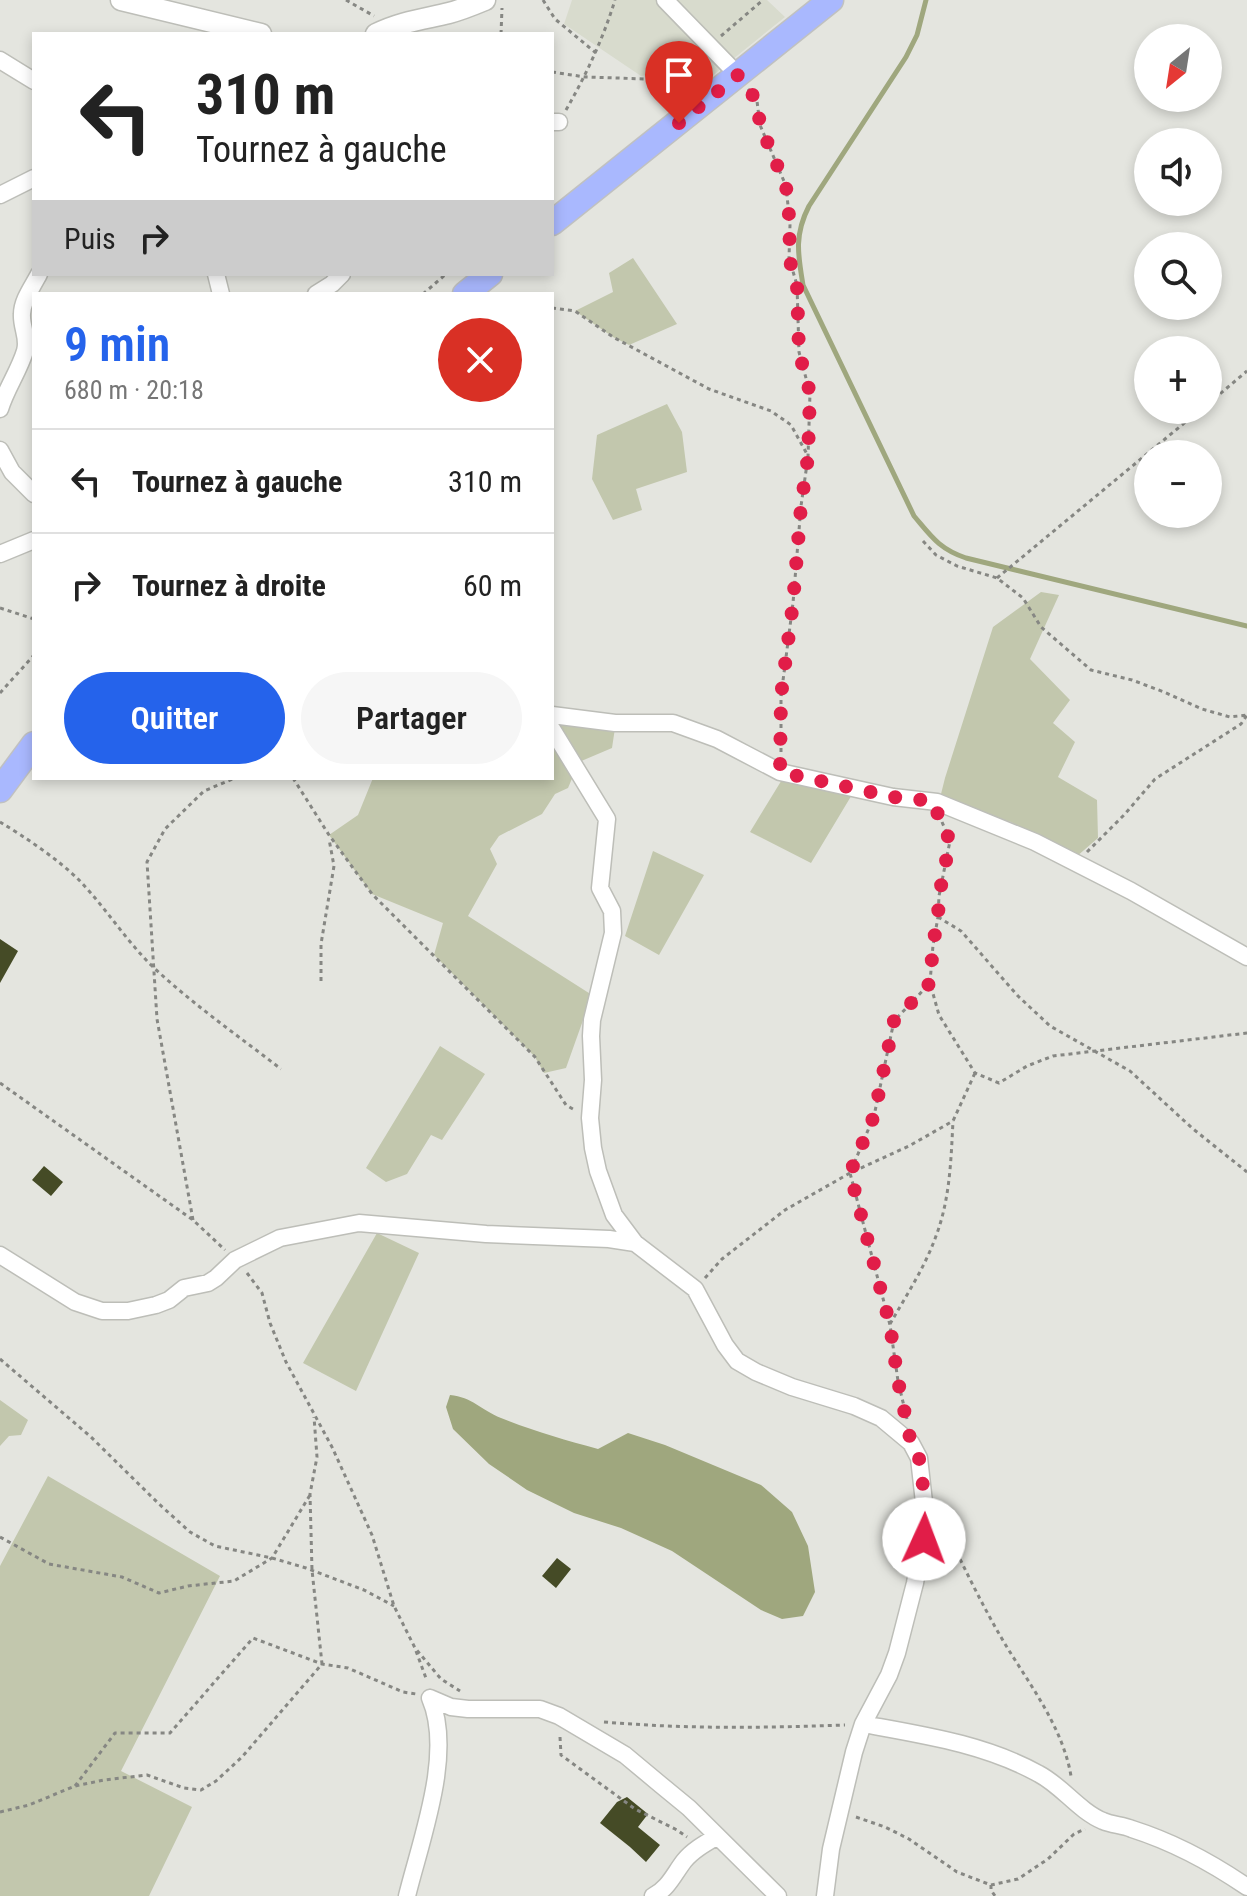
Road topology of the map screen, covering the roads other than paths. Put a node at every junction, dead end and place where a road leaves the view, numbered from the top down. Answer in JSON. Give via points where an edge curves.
{"nodes":[{"id":1,"x":121,"y":0,"type":"edge"},
{"id":2,"x":485,"y":0,"type":"edge"},
{"id":3,"x":665,"y":0,"type":"edge"},
{"id":4,"x":831,"y":0,"type":"edge"},
{"id":5,"x":384,"y":30,"type":"edge"},
{"id":6,"x":253,"y":32,"type":"edge"},
{"id":7,"x":0,"y":60,"type":"edge"},
{"id":8,"x":738,"y":75,"type":"junction"},
{"id":9,"x":32,"y":80,"type":"edge"},
{"id":10,"x":32,"y":179,"type":"edge"},
{"id":11,"x":0,"y":195,"type":"edge"},
{"id":12,"x":554,"y":221,"type":"edge"},
{"id":13,"x":38,"y":276,"type":"edge"},
{"id":14,"x":340,"y":276,"type":"edge"},
{"id":15,"x":488,"y":276,"type":"edge"},
{"id":16,"x":319,"y":292,"type":"edge"},
{"id":17,"x":468,"y":292,"type":"edge"},
{"id":18,"x":0,"y":409,"type":"edge"},
{"id":19,"x":0,"y":450,"type":"edge"},
{"id":20,"x":32,"y":492,"type":"edge"},
{"id":21,"x":32,"y":541,"type":"edge"},
{"id":22,"x":0,"y":554,"type":"edge"},
{"id":23,"x":554,"y":715,"type":"edge"},
{"id":24,"x":554,"y":732,"type":"edge"},
{"id":25,"x":32,"y":747,"type":"edge"},
{"id":26,"x":0,"y":790,"type":"edge"},
{"id":27,"x":1247,"y":957,"type":"edge"},
{"id":28,"x":635,"y":1243,"type":"junction"},
{"id":29,"x":0,"y":1255,"type":"edge"},
{"id":30,"x":863,"y":1724,"type":"junction"},
{"id":31,"x":716,"y":1837,"type":"junction"},
{"id":32,"x":1247,"y":1887,"type":"edge"},
{"id":33,"x":657,"y":1895,"type":"edge"},
{"id":34,"x":407,"y":1896,"type":"edge"},
{"id":35,"x":778,"y":1896,"type":"edge"},
{"id":36,"x":825,"y":1896,"type":"edge"}],
"edges":[{"from":1,"to":6,"type":"street"},
{"from":2,"to":5,"type":"street"},
{"from":3,"to":8,"type":"street"},
{"from":4,"to":8,"type":"main road"},
{"from":7,"to":9,"type":"street"},
{"from":8,"to":12,"type":"main road"},
{"from":10,"to":11,"type":"street"},
{"from":13,"to":18,"type":"street","via":[[21,312],[24,352]]},
{"from":14,"to":16,"type":"street"},
{"from":15,"to":17,"type":"main road"},
{"from":19,"to":20,"type":"street"},
{"from":21,"to":22,"type":"street"},
{"from":23,"to":27,"type":"street","via":[[673,723],[780,772],[932,801],[1076,863]]},
{"from":24,"to":28,"type":"street","via":[[607,819],[600,888],[612,911],[613,933],[592,1020],[590,1118],[605,1195]]},
{"from":25,"to":26,"type":"main road"},
{"from":28,"to":29,"type":"street","via":[[359,1223],[280,1238],[235,1260],[208,1283],[128,1311],[102,1311],[75,1302]]},
{"from":28,"to":30,"type":"street","via":[[695,1289],[737,1361],[881,1418],[911,1443],[919,1458],[926,1520],[915,1583],[889,1675]]},
{"from":30,"to":32,"type":"street","via":[[1005,1757],[1043,1775],[1088,1813],[1183,1850]]},
{"from":30,"to":36,"type":"street","via":[[831,1849]]},
{"from":31,"to":33,"type":"street","via":[[684,1860]]},
{"from":31,"to":34,"type":"street","via":[[625,1755],[559,1716],[540,1709],[451,1707],[430,1698],[439,1726],[438,1757]]},
{"from":31,"to":35,"type":"street"}]}
